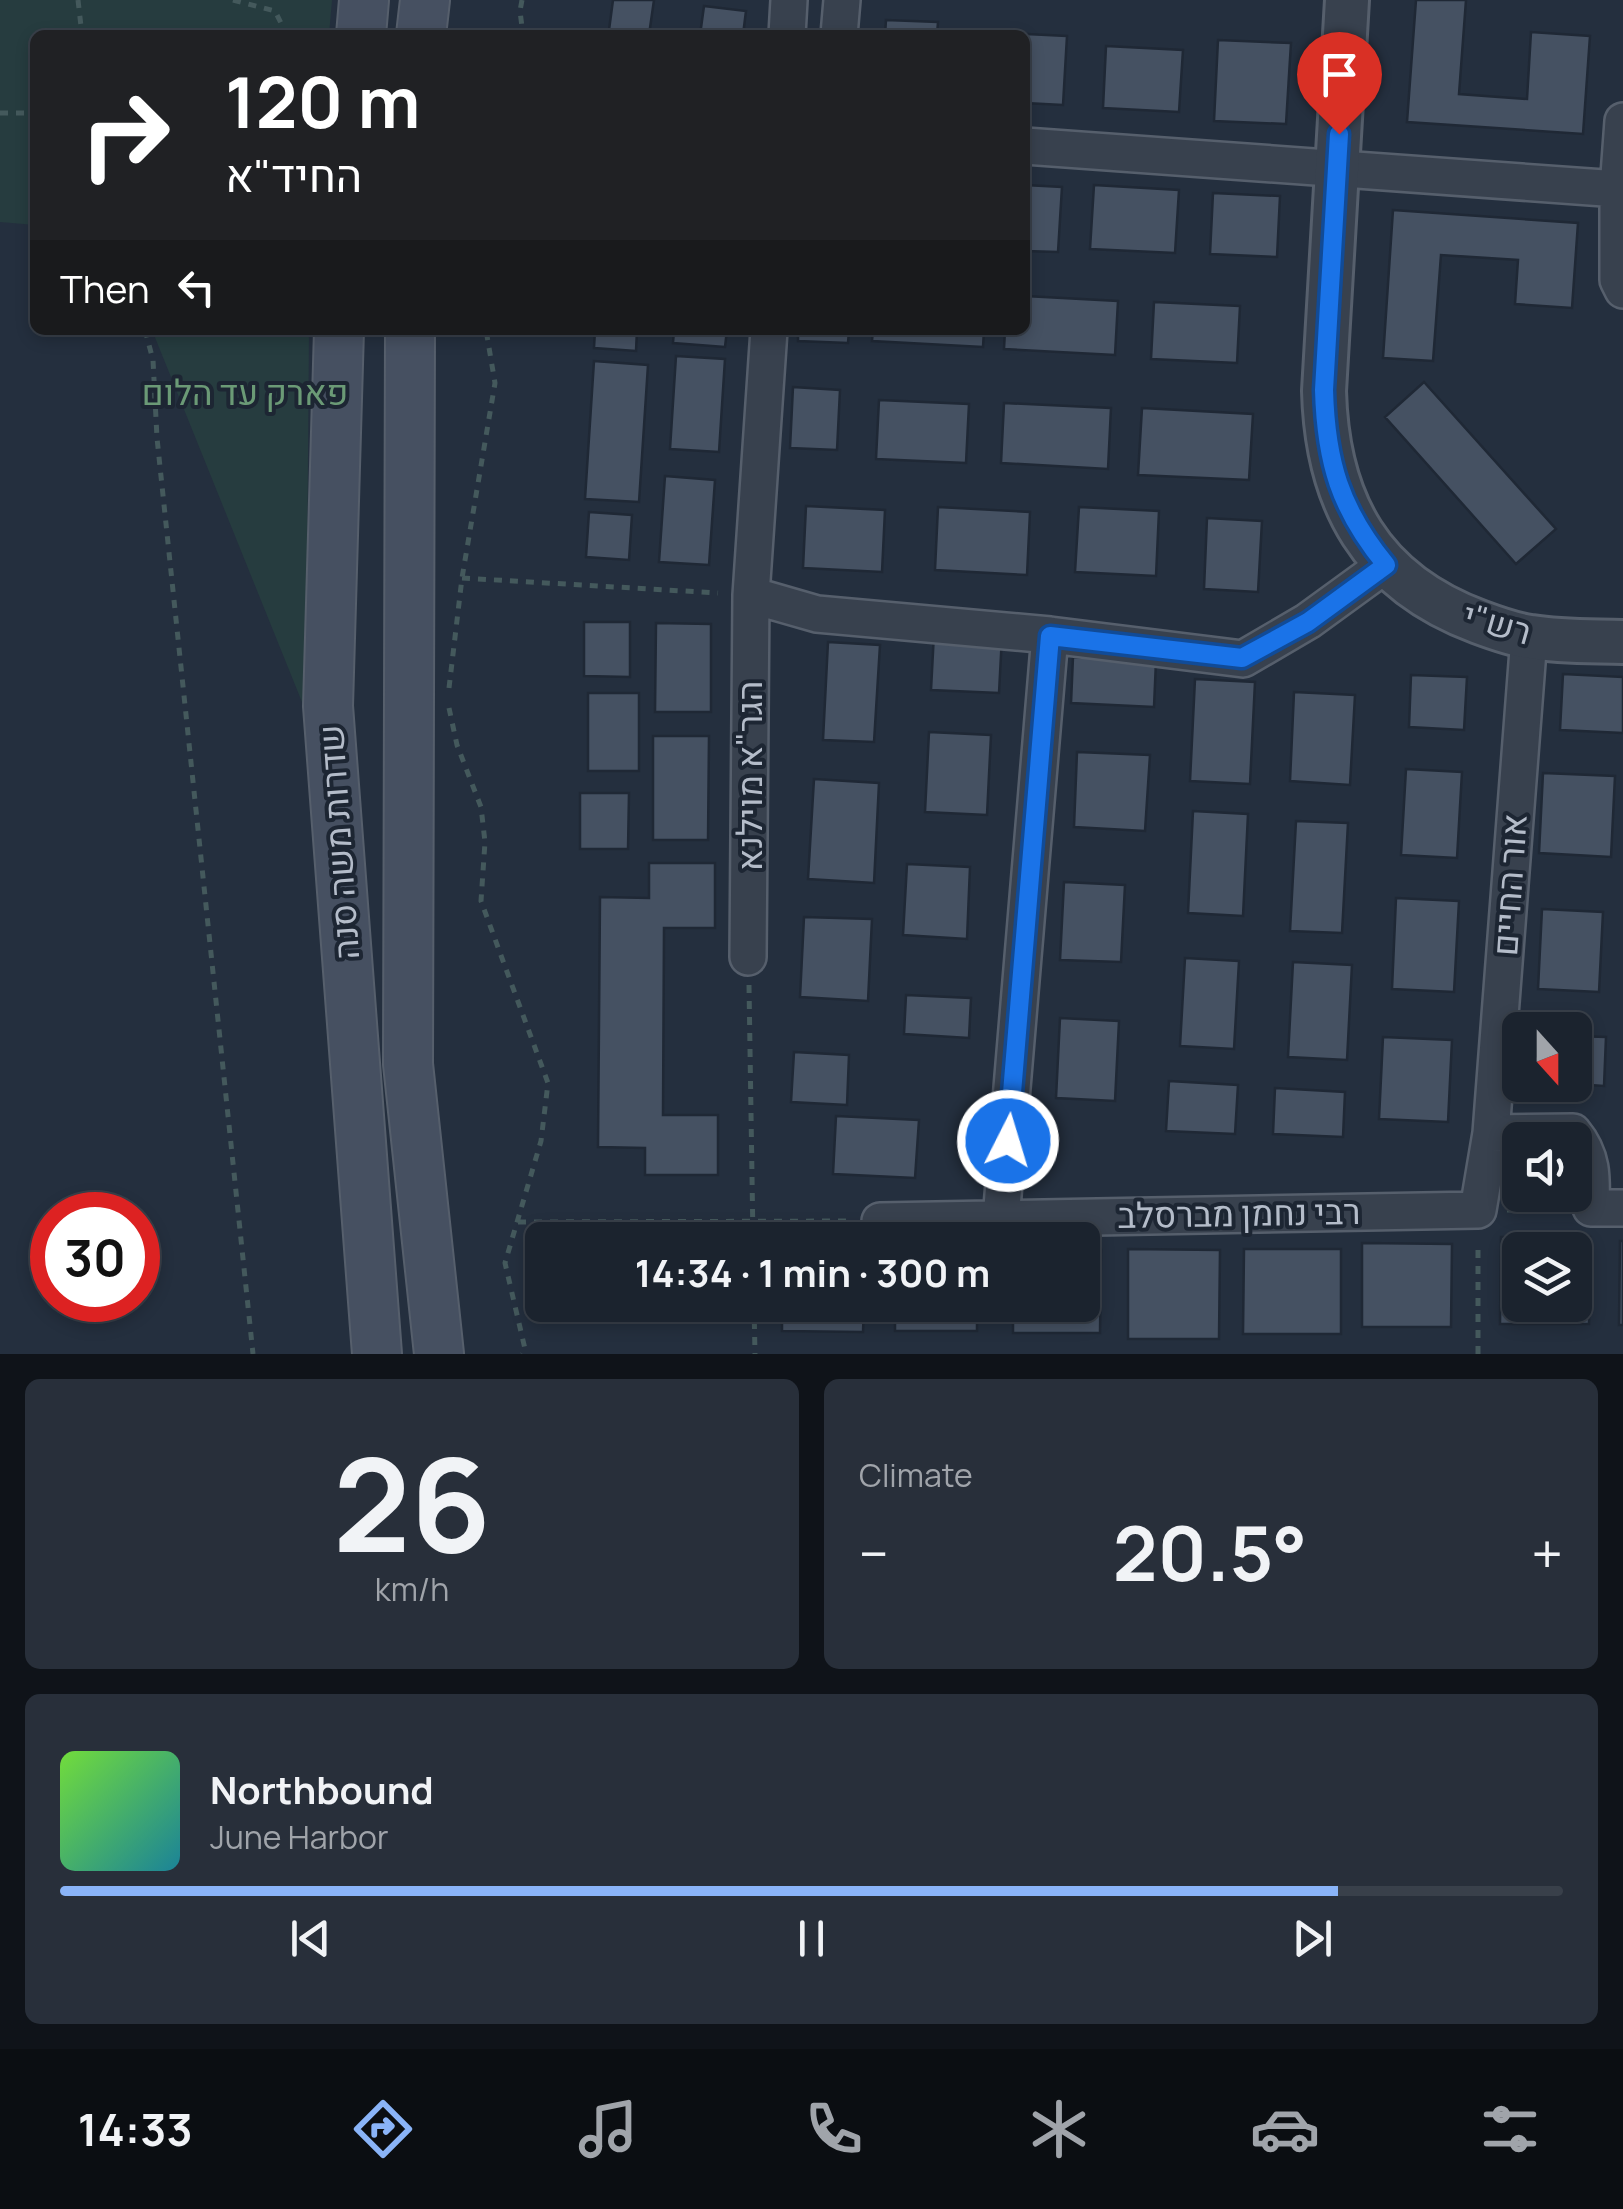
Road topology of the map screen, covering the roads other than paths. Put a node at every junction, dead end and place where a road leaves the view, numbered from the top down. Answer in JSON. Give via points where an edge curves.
{"nodes":[{"id":1,"x":364,"y":0,"type":"edge"},
{"id":2,"x":424,"y":0,"type":"edge"},
{"id":3,"x":789,"y":0,"type":"edge"},
{"id":4,"x":842,"y":0,"type":"edge"},
{"id":5,"x":1347,"y":0,"type":"edge"},
{"id":6,"x":361,"y":30,"type":"edge"},
{"id":7,"x":422,"y":30,"type":"edge"},
{"id":8,"x":787,"y":30,"type":"edge"},
{"id":9,"x":840,"y":30,"type":"edge"},
{"id":10,"x":1623,"y":121,"type":"edge"},
{"id":11,"x":1030,"y":146,"type":"edge"},
{"id":12,"x":1337,"y":168,"type":"junction"},
{"id":13,"x":1618,"y":189,"type":"junction"},
{"id":14,"x":1623,"y":290,"type":"edge"},
{"id":15,"x":339,"y":335,"type":"edge"},
{"id":16,"x":410,"y":335,"type":"edge"},
{"id":17,"x":770,"y":335,"type":"edge"},
{"id":18,"x":1386,"y":565,"type":"junction"},
{"id":19,"x":752,"y":596,"type":"junction"},
{"id":20,"x":1050,"y":636,"type":"junction"},
{"id":21,"x":1529,"y":637,"type":"junction"},
{"id":22,"x":1623,"y":642,"type":"edge"},
{"id":23,"x":748,"y":957,"type":"road end"},
{"id":24,"x":1491,"y":1133,"type":"junction"},
{"id":25,"x":1607,"y":1208,"type":"edge"},
{"id":26,"x":1478,"y":1210,"type":"joint"},
{"id":27,"x":1001,"y":1219,"type":"junction"},
{"id":28,"x":880,"y":1221,"type":"road end"},
{"id":29,"x":431,"y":1278,"type":"junction"},
{"id":30,"x":377,"y":1354,"type":"edge"},
{"id":31,"x":439,"y":1354,"type":"edge"},
{"id":32,"x":473,"y":1354,"type":"edge"}],
"edges":[{"from":1,"to":6,"type":"main road"},
{"from":2,"to":7,"type":"main road"},
{"from":3,"to":8,"type":"street"},
{"from":4,"to":9,"type":"street"},
{"from":5,"to":12,"type":"street","name":"רש\"י"},
{"from":10,"to":13,"type":"street"},
{"from":11,"to":12,"type":"street"},
{"from":12,"to":13,"type":"street"},
{"from":12,"to":18,"type":"street","name":"רש\"י","via":[[1325,432],[1344,502]]},
{"from":13,"to":14,"type":"street"},
{"from":15,"to":30,"type":"main road","name":"שדרות משה סנה","via":[[328,706]]},
{"from":16,"to":29,"type":"main road","name":"שדרות משה סנה","via":[[408,1064]]},
{"from":17,"to":19,"type":"street","name":"הגר\"א מוילנא"},
{"from":18,"to":20,"type":"street","via":[[1308,622],[1242,658]]},
{"from":18,"to":21,"type":"street","name":"רש\"י","via":[[1450,611]]},
{"from":19,"to":20,"type":"street","via":[[818,614]]},
{"from":19,"to":23,"type":"street","name":"הגר\"א מוילנא"},
{"from":20,"to":27,"type":"street"},
{"from":21,"to":22,"type":"street","name":"רש\"י"},
{"from":21,"to":24,"type":"street","name":"אור החיים"},
{"from":24,"to":25,"type":"street","via":[[1572,1132],[1587,1149]]},
{"from":24,"to":26,"type":"street","name":"אור החיים"},
{"from":26,"to":27,"type":"street","name":"רבי נחמן מברסלב"},
{"from":27,"to":28,"type":"street","name":"רבי נחמן מברסלב"},
{"from":29,"to":31,"type":"main road","name":"שדרות משה סנה"},
{"from":29,"to":32,"type":"main road"}]}
